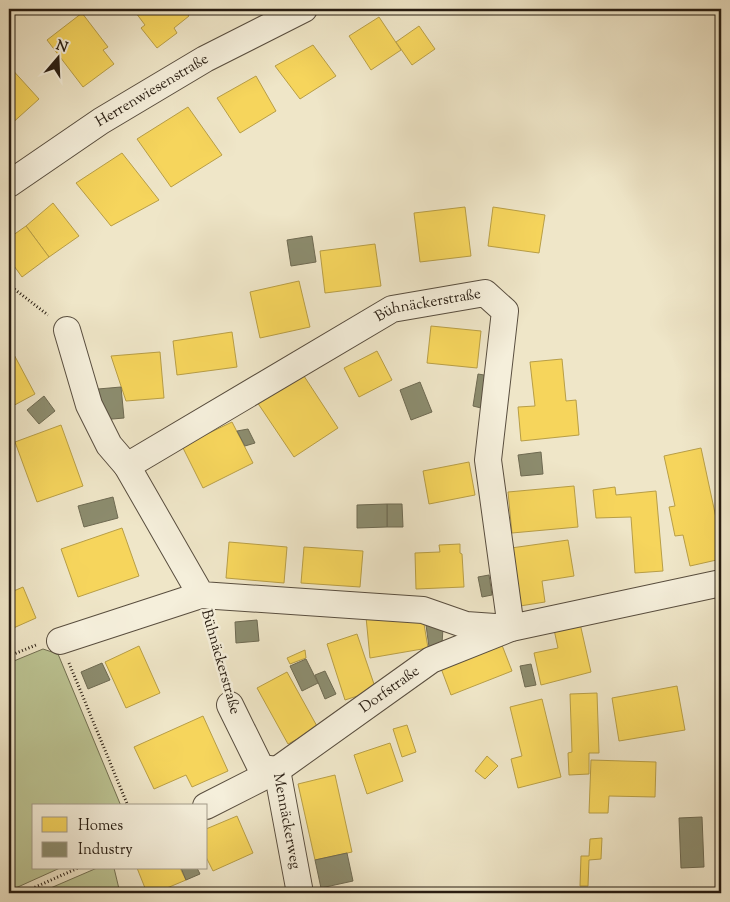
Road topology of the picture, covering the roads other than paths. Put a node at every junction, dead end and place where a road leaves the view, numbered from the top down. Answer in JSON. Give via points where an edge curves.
{"nodes":[{"id":1,"x":304,"y":9,"type":"edge"},
{"id":2,"x":9,"y":184,"type":"edge"},
{"id":3,"x":67,"y":330,"type":"road end"},
{"id":4,"x":127,"y":466,"type":"junction"},
{"id":5,"x":721,"y":583,"type":"edge"},
{"id":6,"x":201,"y":595,"type":"junction"},
{"id":7,"x":423,"y":610,"type":"joint"},
{"id":8,"x":512,"y":628,"type":"junction"},
{"id":9,"x":60,"y":641,"type":"road end"},
{"id":10,"x":230,"y":705,"type":"road end"},
{"id":11,"x":277,"y":770,"type":"junction"},
{"id":12,"x":208,"y":805,"type":"edge"},
{"id":13,"x":300,"y":893,"type":"edge"}],
"edges":[{"from":1,"to":2,"type":"street","name":"Herrenwiesenstraße","via":[[205,60],[101,121]]},
{"from":3,"to":4,"type":"street","name":"Bühnäckerstraße","via":[[89,405],[109,445]]},
{"from":4,"to":6,"type":"street","name":"Bühnäckerstraße"},
{"from":4,"to":8,"type":"street","name":"Bühnäckerstraße","via":[[392,309],[485,293],[505,311],[488,460]]},
{"from":5,"to":8,"type":"street","name":"Dorfstraße"},
{"from":6,"to":7,"type":"street","name":"Bühnäckerstraße"},
{"from":6,"to":9,"type":"street","name":"Bühnäckerstraße"},
{"from":7,"to":8,"type":"street","name":"Dorfstraße","via":[[466,625]]},
{"from":8,"to":11,"type":"street","name":"Dorfstraße","via":[[431,660]]},
{"from":10,"to":11,"type":"street","name":"Bühnäckerstraße","via":[[260,768]]},
{"from":11,"to":12,"type":"street","name":"Mennäckerweg"},
{"from":11,"to":13,"type":"street","name":"Mennäckerweg"}]}
